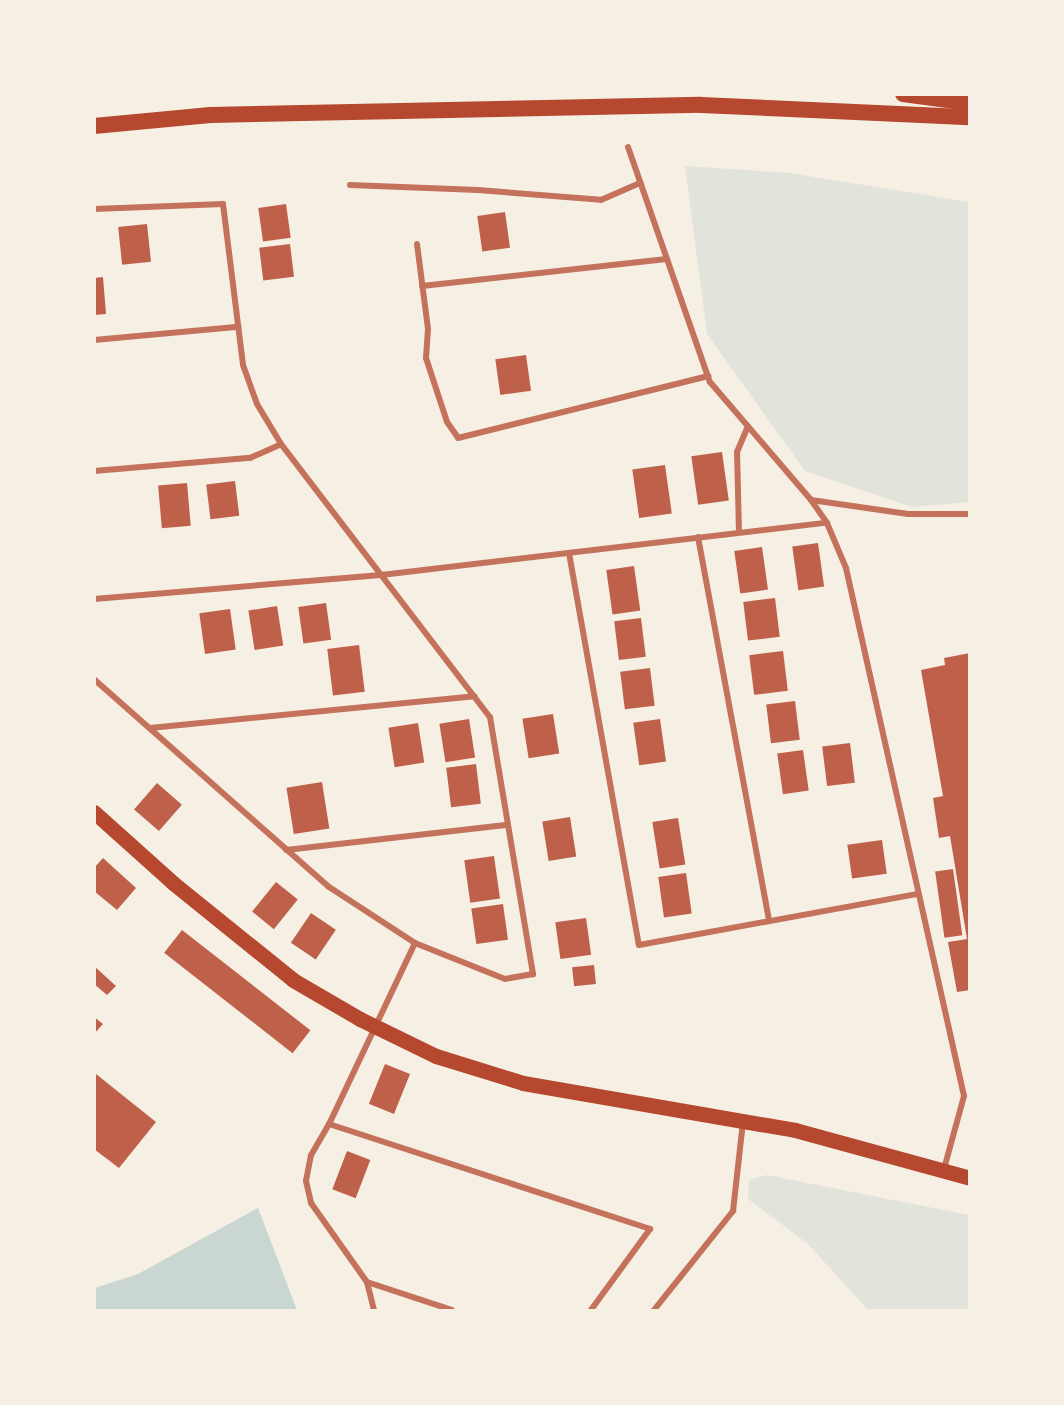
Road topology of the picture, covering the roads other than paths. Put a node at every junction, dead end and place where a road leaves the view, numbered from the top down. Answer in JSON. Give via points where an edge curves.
{"nodes":[{"id":1,"x":903,"y":94,"type":"edge"},
{"id":2,"x":958,"y":94,"type":"edge"},
{"id":3,"x":969,"y":98,"type":"edge"},
{"id":4,"x":969,"y":104,"type":"edge"},
{"id":5,"x":969,"y":117,"type":"edge"},
{"id":6,"x":94,"y":126,"type":"edge"},
{"id":7,"x":628,"y":147,"type":"dead end"},
{"id":8,"x":640,"y":183,"type":"junction"},
{"id":9,"x":350,"y":185,"type":"dead end"},
{"id":10,"x":94,"y":209,"type":"edge"},
{"id":11,"x":417,"y":244,"type":"dead end"},
{"id":12,"x":667,"y":259,"type":"junction"},
{"id":13,"x":422,"y":286,"type":"junction"},
{"id":14,"x":238,"y":327,"type":"junction"},
{"id":15,"x":94,"y":340,"type":"edge"},
{"id":16,"x":708,"y":376,"type":"junction"},
{"id":17,"x":748,"y":426,"type":"junction"},
{"id":18,"x":281,"y":444,"type":"junction"},
{"id":19,"x":94,"y":471,"type":"edge"},
{"id":20,"x":811,"y":500,"type":"junction"},
{"id":21,"x":969,"y":514,"type":"edge"},
{"id":22,"x":827,"y":523,"type":"junction"},
{"id":23,"x":739,"y":532,"type":"junction"},
{"id":24,"x":698,"y":537,"type":"junction"},
{"id":25,"x":569,"y":553,"type":"junction"},
{"id":26,"x":381,"y":575,"type":"junction"},
{"id":27,"x":94,"y":599,"type":"edge"},
{"id":28,"x":94,"y":679,"type":"edge"},
{"id":29,"x":474,"y":696,"type":"junction"},
{"id":30,"x":150,"y":728,"type":"junction"},
{"id":31,"x":94,"y":812,"type":"edge"},
{"id":32,"x":506,"y":825,"type":"junction"},
{"id":33,"x":286,"y":850,"type":"junction"},
{"id":34,"x":916,"y":894,"type":"junction"},
{"id":35,"x":769,"y":920,"type":"junction"},
{"id":36,"x":415,"y":943,"type":"junction"},
{"id":37,"x":376,"y":1027,"type":"junction"},
{"id":38,"x":743,"y":1122,"type":"junction"},
{"id":39,"x":329,"y":1124,"type":"junction"},
{"id":40,"x":944,"y":1169,"type":"junction"},
{"id":41,"x":969,"y":1178,"type":"edge"},
{"id":42,"x":367,"y":1282,"type":"junction"},
{"id":43,"x":374,"y":1311,"type":"edge"},
{"id":44,"x":452,"y":1311,"type":"edge"},
{"id":45,"x":591,"y":1311,"type":"edge"},
{"id":46,"x":654,"y":1311,"type":"edge"}],
"edges":[{"from":1,"to":4,"type":"highway"},
{"from":2,"to":3,"type":"highway"},
{"from":5,"to":6,"type":"highway","via":[[701,105],[210,115]]},
{"from":7,"to":8,"type":"street"},
{"from":8,"to":9,"type":"street","via":[[601,200]]},
{"from":8,"to":12,"type":"street"},
{"from":10,"to":14,"type":"street","via":[[223,204]]},
{"from":11,"to":13,"type":"street"},
{"from":12,"to":13,"type":"street"},
{"from":12,"to":16,"type":"street"},
{"from":13,"to":16,"type":"street","via":[[431,378],[458,438]]},
{"from":14,"to":15,"type":"street"},
{"from":14,"to":18,"type":"street","via":[[243,365],[257,404]]},
{"from":16,"to":17,"type":"street"},
{"from":17,"to":20,"type":"street"},
{"from":17,"to":23,"type":"street","via":[[737,452]]},
{"from":18,"to":19,"type":"street","via":[[250,458]]},
{"from":18,"to":26,"type":"street"},
{"from":20,"to":21,"type":"street","via":[[908,514]]},
{"from":20,"to":22,"type":"street"},
{"from":22,"to":23,"type":"street"},
{"from":22,"to":34,"type":"street","via":[[846,568]]},
{"from":23,"to":24,"type":"street"},
{"from":24,"to":25,"type":"street"},
{"from":24,"to":35,"type":"street"},
{"from":25,"to":26,"type":"street"},
{"from":25,"to":35,"type":"street","via":[[639,945]]},
{"from":26,"to":27,"type":"street"},
{"from":26,"to":29,"type":"street"},
{"from":28,"to":30,"type":"street"},
{"from":29,"to":30,"type":"street"},
{"from":29,"to":32,"type":"street","via":[[489,717]]},
{"from":30,"to":33,"type":"street"},
{"from":31,"to":37,"type":"main road","via":[[253,951],[293,980]]},
{"from":32,"to":33,"type":"street"},
{"from":32,"to":36,"type":"street","via":[[532,974],[505,980]]},
{"from":33,"to":36,"type":"street","via":[[329,887]]},
{"from":34,"to":35,"type":"street"},
{"from":34,"to":40,"type":"street","via":[[964,1096]]},
{"from":36,"to":37,"type":"street"},
{"from":37,"to":38,"type":"main road","via":[[436,1056],[523,1083]]},
{"from":37,"to":39,"type":"street"},
{"from":38,"to":40,"type":"main road","via":[[795,1131]]},
{"from":38,"to":46,"type":"street","via":[[733,1211]]},
{"from":39,"to":42,"type":"street","via":[[311,1155],[306,1181],[311,1203]]},
{"from":39,"to":45,"type":"street","via":[[650,1229]]},
{"from":40,"to":41,"type":"main road"},
{"from":42,"to":43,"type":"street"},
{"from":42,"to":44,"type":"street"}]}
